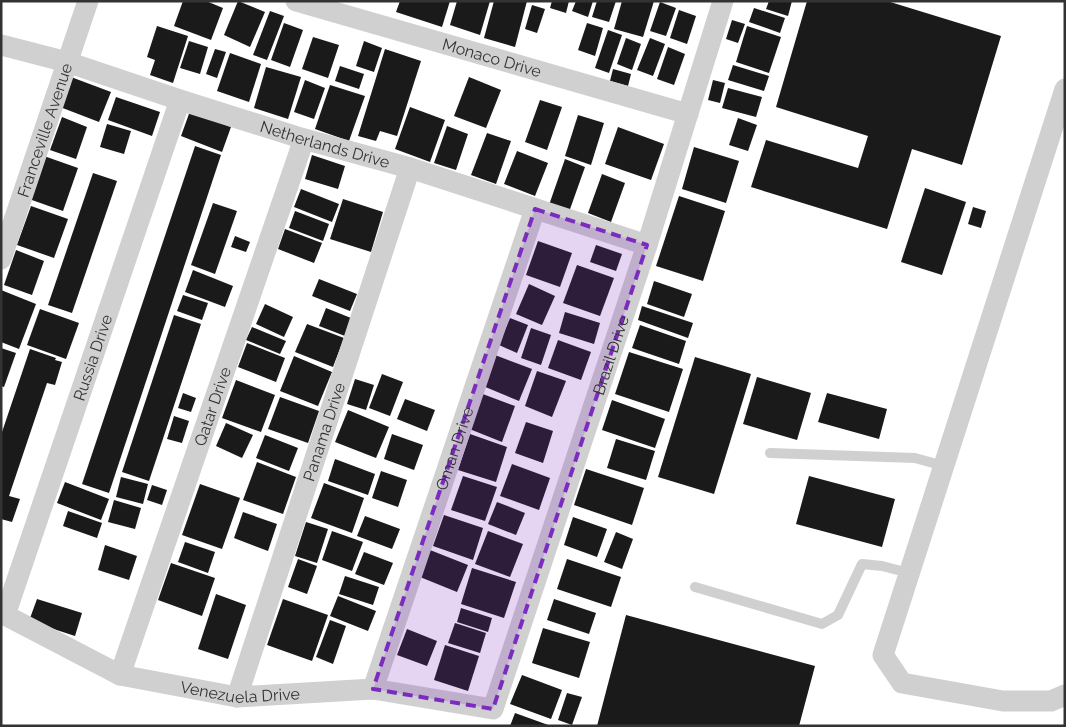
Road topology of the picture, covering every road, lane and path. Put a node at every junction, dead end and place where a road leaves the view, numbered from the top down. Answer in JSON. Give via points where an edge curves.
{"nodes":[{"id":1,"x":88,"y":1,"type":"edge"},
{"id":2,"x":296,"y":1,"type":"edge"},
{"id":3,"x":723,"y":1,"type":"edge"},
{"id":4,"x":1,"y":45,"type":"edge"},
{"id":5,"x":67,"y":62,"type":"junction"},
{"id":6,"x":1065,"y":89,"type":"edge"},
{"id":7,"x":180,"y":100,"type":"junction"},
{"id":8,"x":688,"y":114,"type":"junction"},
{"id":9,"x":304,"y":138,"type":"junction"},
{"id":10,"x":410,"y":168,"type":"junction"},
{"id":11,"x":535,"y":209,"type":"junction"},
{"id":12,"x":647,"y":245,"type":"junction"},
{"id":13,"x":1,"y":259,"type":"edge"},
{"id":14,"x":770,"y":453,"type":"dead end"},
{"id":15,"x":944,"y":466,"type":"junction"},
{"id":16,"x":909,"y":573,"type":"junction"},
{"id":17,"x":695,"y":587,"type":"dead end"},
{"id":18,"x":3,"y":614,"type":"edge"},
{"id":19,"x":120,"y":676,"type":"junction"},
{"id":20,"x":373,"y":688,"type":"junction"},
{"id":21,"x":1065,"y":695,"type":"edge"},
{"id":22,"x":237,"y":697,"type":"junction"},
{"id":23,"x":493,"y":709,"type":"joint"}],
"edges":[{"from":1,"to":5,"type":"street","name":"Franceville Avenue"},
{"from":2,"to":8,"type":"street","name":"Monaco Drive"},
{"from":3,"to":8,"type":"street","name":"Brazil Drive"},
{"from":4,"to":5,"type":"street","name":"Netherlands Drive"},
{"from":5,"to":7,"type":"street","name":"Netherlands Drive"},
{"from":5,"to":13,"type":"street","name":"Franceville Avenue"},
{"from":6,"to":15,"type":"street"},
{"from":7,"to":9,"type":"street","name":"Netherlands Drive"},
{"from":7,"to":18,"type":"street","name":"Russia Drive"},
{"from":8,"to":12,"type":"street","name":"Brazil Drive"},
{"from":9,"to":10,"type":"street","name":"Netherlands Drive"},
{"from":9,"to":19,"type":"street","name":"Qatar Drive"},
{"from":10,"to":11,"type":"street","name":"Netherlands Drive"},
{"from":10,"to":22,"type":"street","name":"Panama Drive"},
{"from":11,"to":12,"type":"street","name":"Netherlands Drive"},
{"from":11,"to":20,"type":"street","name":"Oman Drive"},
{"from":12,"to":23,"type":"street","name":"Brazil Drive"},
{"from":14,"to":15,"type":"lane","via":[[915,458]]},
{"from":15,"to":16,"type":"street"},
{"from":16,"to":17,"type":"lane","via":[[862,564],[838,615],[822,624]]},
{"from":16,"to":21,"type":"street","via":[[883,656],[902,683],[1003,702],[1051,701]]},
{"from":18,"to":19,"type":"street","name":"Venezuela Drive"},
{"from":19,"to":22,"type":"street","name":"Venezuela Drive"},
{"from":20,"to":22,"type":"street","name":"Venezuela Drive"},
{"from":20,"to":23,"type":"street","name":"Venezuela Drive"}]}
